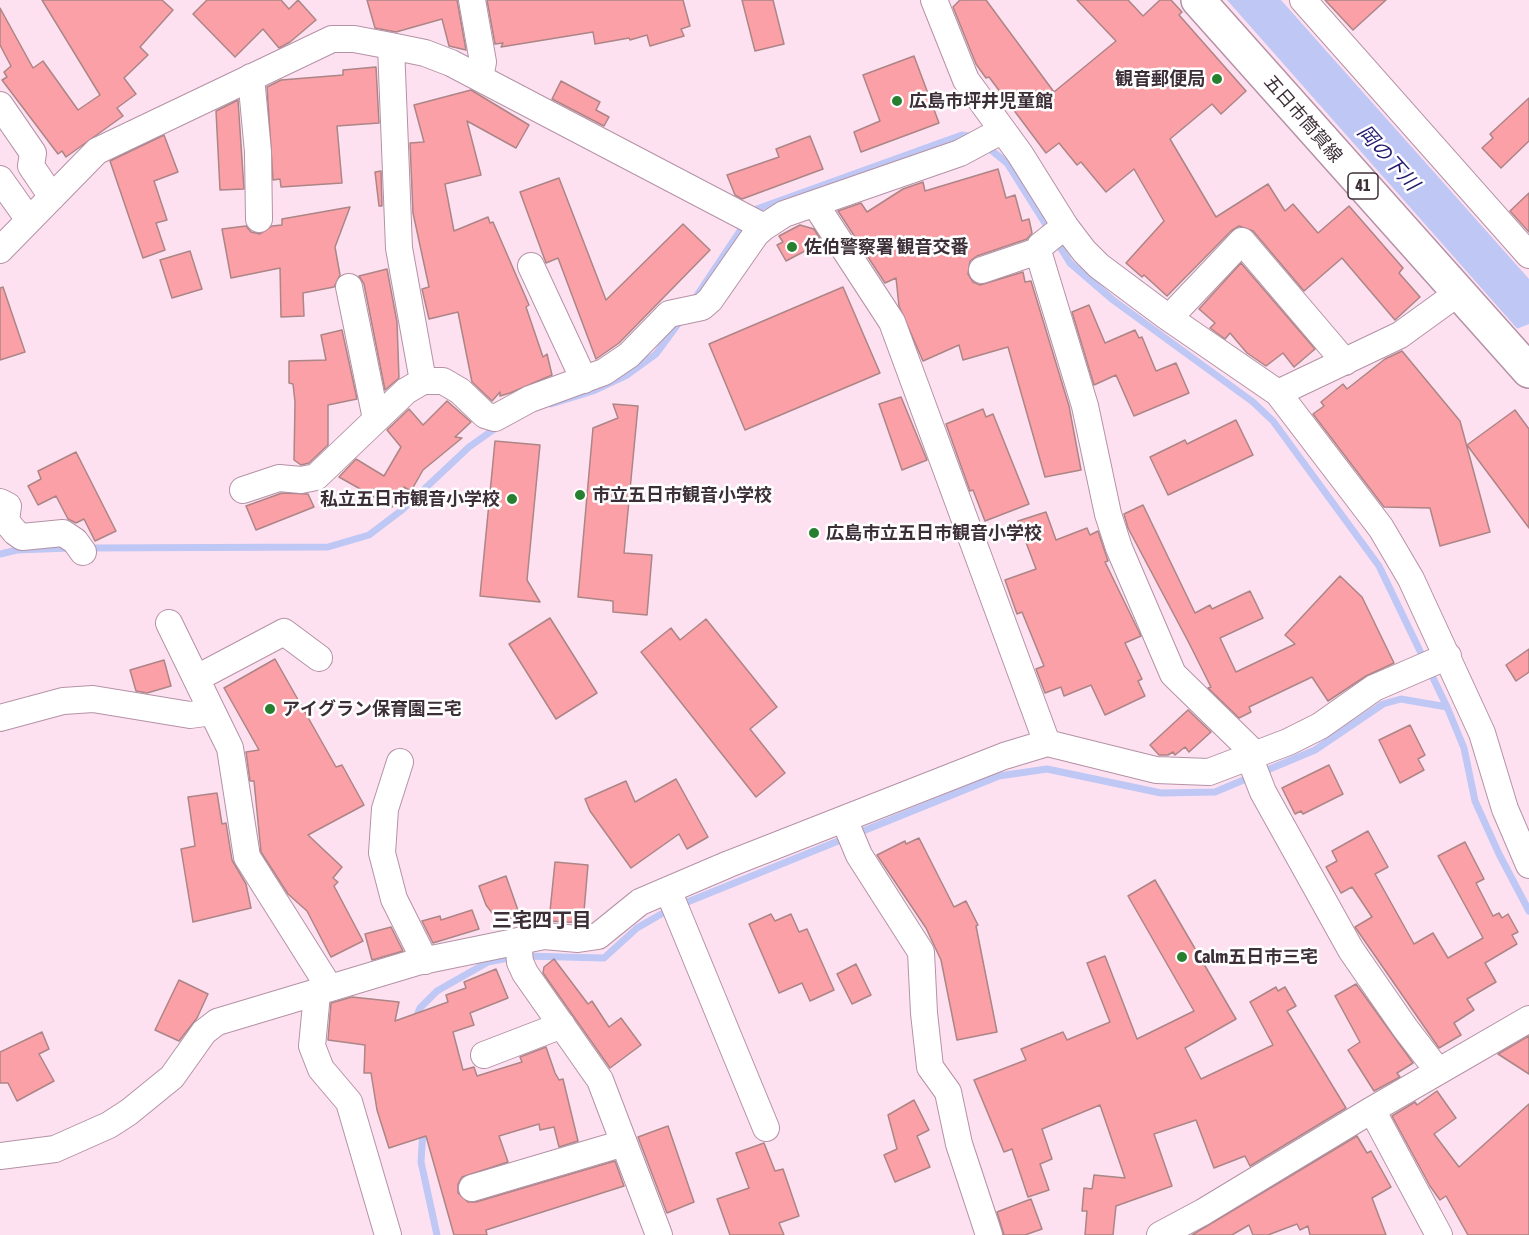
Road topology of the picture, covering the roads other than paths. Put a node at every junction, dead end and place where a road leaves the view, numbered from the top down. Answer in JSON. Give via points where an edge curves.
{"nodes":[{"id":1,"x":472,"y":0,"type":"edge"},
{"id":2,"x":934,"y":0,"type":"edge"},
{"id":3,"x":1198,"y":0,"type":"edge"},
{"id":4,"x":1303,"y":0,"type":"edge"},
{"id":5,"x":391,"y":46,"type":"junction"},
{"id":6,"x":251,"y":77,"type":"junction"},
{"id":7,"x":480,"y":78,"type":"junction"},
{"id":8,"x":0,"y":105,"type":"edge"},
{"id":9,"x":990,"y":138,"type":"junction"},
{"id":10,"x":31,"y":166,"type":"junction"},
{"id":11,"x":2,"y":182,"type":"edge"},
{"id":12,"x":52,"y":197,"type":"junction"},
{"id":13,"x":815,"y":204,"type":"junction"},
{"id":14,"x":259,"y":219,"type":"dead end"},
{"id":15,"x":29,"y":220,"type":"junction"},
{"id":16,"x":753,"y":222,"type":"junction"},
{"id":17,"x":1064,"y":227,"type":"junction"},
{"id":18,"x":1039,"y":248,"type":"junction"},
{"id":19,"x":0,"y":250,"type":"edge"},
{"id":20,"x":1529,"y":255,"type":"edge"},
{"id":21,"x":531,"y":266,"type":"dead end"},
{"id":22,"x":982,"y":270,"type":"dead end"},
{"id":23,"x":349,"y":287,"type":"dead end"},
{"id":24,"x":1458,"y":293,"type":"junction"},
{"id":25,"x":1169,"y":318,"type":"junction"},
{"id":26,"x":1526,"y":359,"type":"edge"},
{"id":27,"x":1345,"y":362,"type":"junction"},
{"id":28,"x":584,"y":380,"type":"junction"},
{"id":29,"x":423,"y":381,"type":"junction"},
{"id":30,"x":1278,"y":393,"type":"junction"},
{"id":31,"x":376,"y":419,"type":"junction"},
{"id":32,"x":243,"y":490,"type":"dead end"},
{"id":33,"x":0,"y":502,"type":"edge"},
{"id":34,"x":7,"y":536,"type":"edge"},
{"id":35,"x":79,"y":547,"type":"dead end"},
{"id":36,"x":169,"y":622,"type":"dead end"},
{"id":37,"x":319,"y":658,"type":"dead end"},
{"id":38,"x":1444,"y":658,"type":"junction"},
{"id":39,"x":197,"y":678,"type":"junction"},
{"id":40,"x":212,"y":712,"type":"junction"},
{"id":41,"x":0,"y":718,"type":"edge"},
{"id":42,"x":1047,"y":743,"type":"junction"},
{"id":43,"x":400,"y":762,"type":"dead end"},
{"id":44,"x":1255,"y":766,"type":"junction"},
{"id":45,"x":849,"y":831,"type":"junction"},
{"id":46,"x":1529,"y":865,"type":"edge"},
{"id":47,"x":672,"y":902,"type":"junction"},
{"id":48,"x":519,"y":951,"type":"junction"},
{"id":49,"x":425,"y":961,"type":"junction"},
{"id":50,"x":323,"y":990,"type":"junction"},
{"id":51,"x":1529,"y":1019,"type":"edge"},
{"id":52,"x":562,"y":1025,"type":"junction"},
{"id":53,"x":484,"y":1055,"type":"dead end"},
{"id":54,"x":1438,"y":1071,"type":"junction"},
{"id":55,"x":1372,"y":1110,"type":"junction"},
{"id":56,"x":766,"y":1128,"type":"dead end"},
{"id":57,"x":624,"y":1143,"type":"junction"},
{"id":58,"x":0,"y":1156,"type":"edge"},
{"id":59,"x":472,"y":1188,"type":"dead end"},
{"id":60,"x":388,"y":1235,"type":"edge"},
{"id":61,"x":659,"y":1235,"type":"edge"},
{"id":62,"x":989,"y":1235,"type":"edge"},
{"id":63,"x":1160,"y":1235,"type":"edge"},
{"id":64,"x":1439,"y":1235,"type":"edge"}],
"edges":[{"from":1,"to":7,"type":"street","via":[[483,62]]},
{"from":2,"to":9,"type":"street"},
{"from":3,"to":24,"type":"main road","name":"五日市筒賀線","number":"41"},
{"from":4,"to":20,"type":"street"},
{"from":5,"to":6,"type":"street","via":[[332,39]]},
{"from":5,"to":7,"type":"street","via":[[425,53]]},
{"from":5,"to":29,"type":"street","via":[[399,248]]},
{"from":6,"to":12,"type":"street","via":[[97,150]]},
{"from":6,"to":14,"type":"street"},
{"from":7,"to":16,"type":"street"},
{"from":8,"to":10,"type":"street","via":[[33,153]]},
{"from":9,"to":13,"type":"street"},
{"from":9,"to":17,"type":"street","via":[[1020,154]]},
{"from":10,"to":11,"type":"street"},
{"from":10,"to":12,"type":"street"},
{"from":11,"to":15,"type":"street"},
{"from":12,"to":15,"type":"street"},
{"from":13,"to":16,"type":"street"},
{"from":13,"to":42,"type":"street","via":[[892,322]]},
{"from":15,"to":19,"type":"street"},
{"from":16,"to":28,"type":"street","via":[[756,234],[711,300],[702,307],[669,314],[629,355]]},
{"from":17,"to":18,"type":"street"},
{"from":17,"to":25,"type":"street","via":[[1099,266]]},
{"from":18,"to":22,"type":"street"},
{"from":18,"to":44,"type":"street","via":[[1085,406],[1119,548],[1173,674]]},
{"from":21,"to":28,"type":"street"},
{"from":23,"to":31,"type":"street"},
{"from":24,"to":26,"type":"main road","name":"五日市筒賀線","number":"41"},
{"from":24,"to":27,"type":"street","via":[[1400,335]]},
{"from":25,"to":27,"type":"street","via":[[1242,241]]},
{"from":25,"to":30,"type":"street"},
{"from":27,"to":30,"type":"street"},
{"from":28,"to":29,"type":"street","via":[[536,397],[495,418],[485,416],[460,391],[443,381]]},
{"from":29,"to":31,"type":"street"},
{"from":30,"to":38,"type":"street","via":[[1381,528],[1411,579]]},
{"from":31,"to":32,"type":"street","via":[[316,477],[279,478]]},
{"from":33,"to":34,"type":"street","via":[[8,506]]},
{"from":34,"to":35,"type":"street","via":[[63,533]]},
{"from":36,"to":39,"type":"street"},
{"from":37,"to":39,"type":"street","via":[[284,632]]},
{"from":38,"to":44,"type":"street","via":[[1374,688]]},
{"from":38,"to":46,"type":"street","via":[[1482,734],[1505,809]]},
{"from":39,"to":40,"type":"street"},
{"from":40,"to":41,"type":"street","via":[[190,715],[93,699],[63,701]]},
{"from":40,"to":50,"type":"street","via":[[230,748],[247,857]]},
{"from":42,"to":44,"type":"street","via":[[1180,773]]},
{"from":42,"to":45,"type":"street","via":[[1004,756]]},
{"from":43,"to":49,"type":"street","via":[[385,809],[382,853],[394,899]]},
{"from":44,"to":54,"type":"street","via":[[1351,950]]},
{"from":45,"to":47,"type":"street"},
{"from":45,"to":62,"type":"street","via":[[921,952],[930,1067],[948,1092],[959,1144]]},
{"from":47,"to":48,"type":"street","via":[[640,902],[598,936],[544,936]]},
{"from":47,"to":56,"type":"street"},
{"from":48,"to":49,"type":"street"},
{"from":48,"to":52,"type":"street"},
{"from":49,"to":50,"type":"street"},
{"from":50,"to":58,"type":"street","via":[[210,1025],[172,1077],[109,1125],[55,1149]]},
{"from":50,"to":60,"type":"street","via":[[312,1046],[321,1069],[349,1102]]},
{"from":51,"to":54,"type":"street"},
{"from":52,"to":53,"type":"street"},
{"from":52,"to":57,"type":"street","via":[[600,1080]]},
{"from":54,"to":55,"type":"street"},
{"from":55,"to":63,"type":"street"},
{"from":55,"to":64,"type":"street"},
{"from":57,"to":59,"type":"street"},
{"from":57,"to":61,"type":"street"}]}
